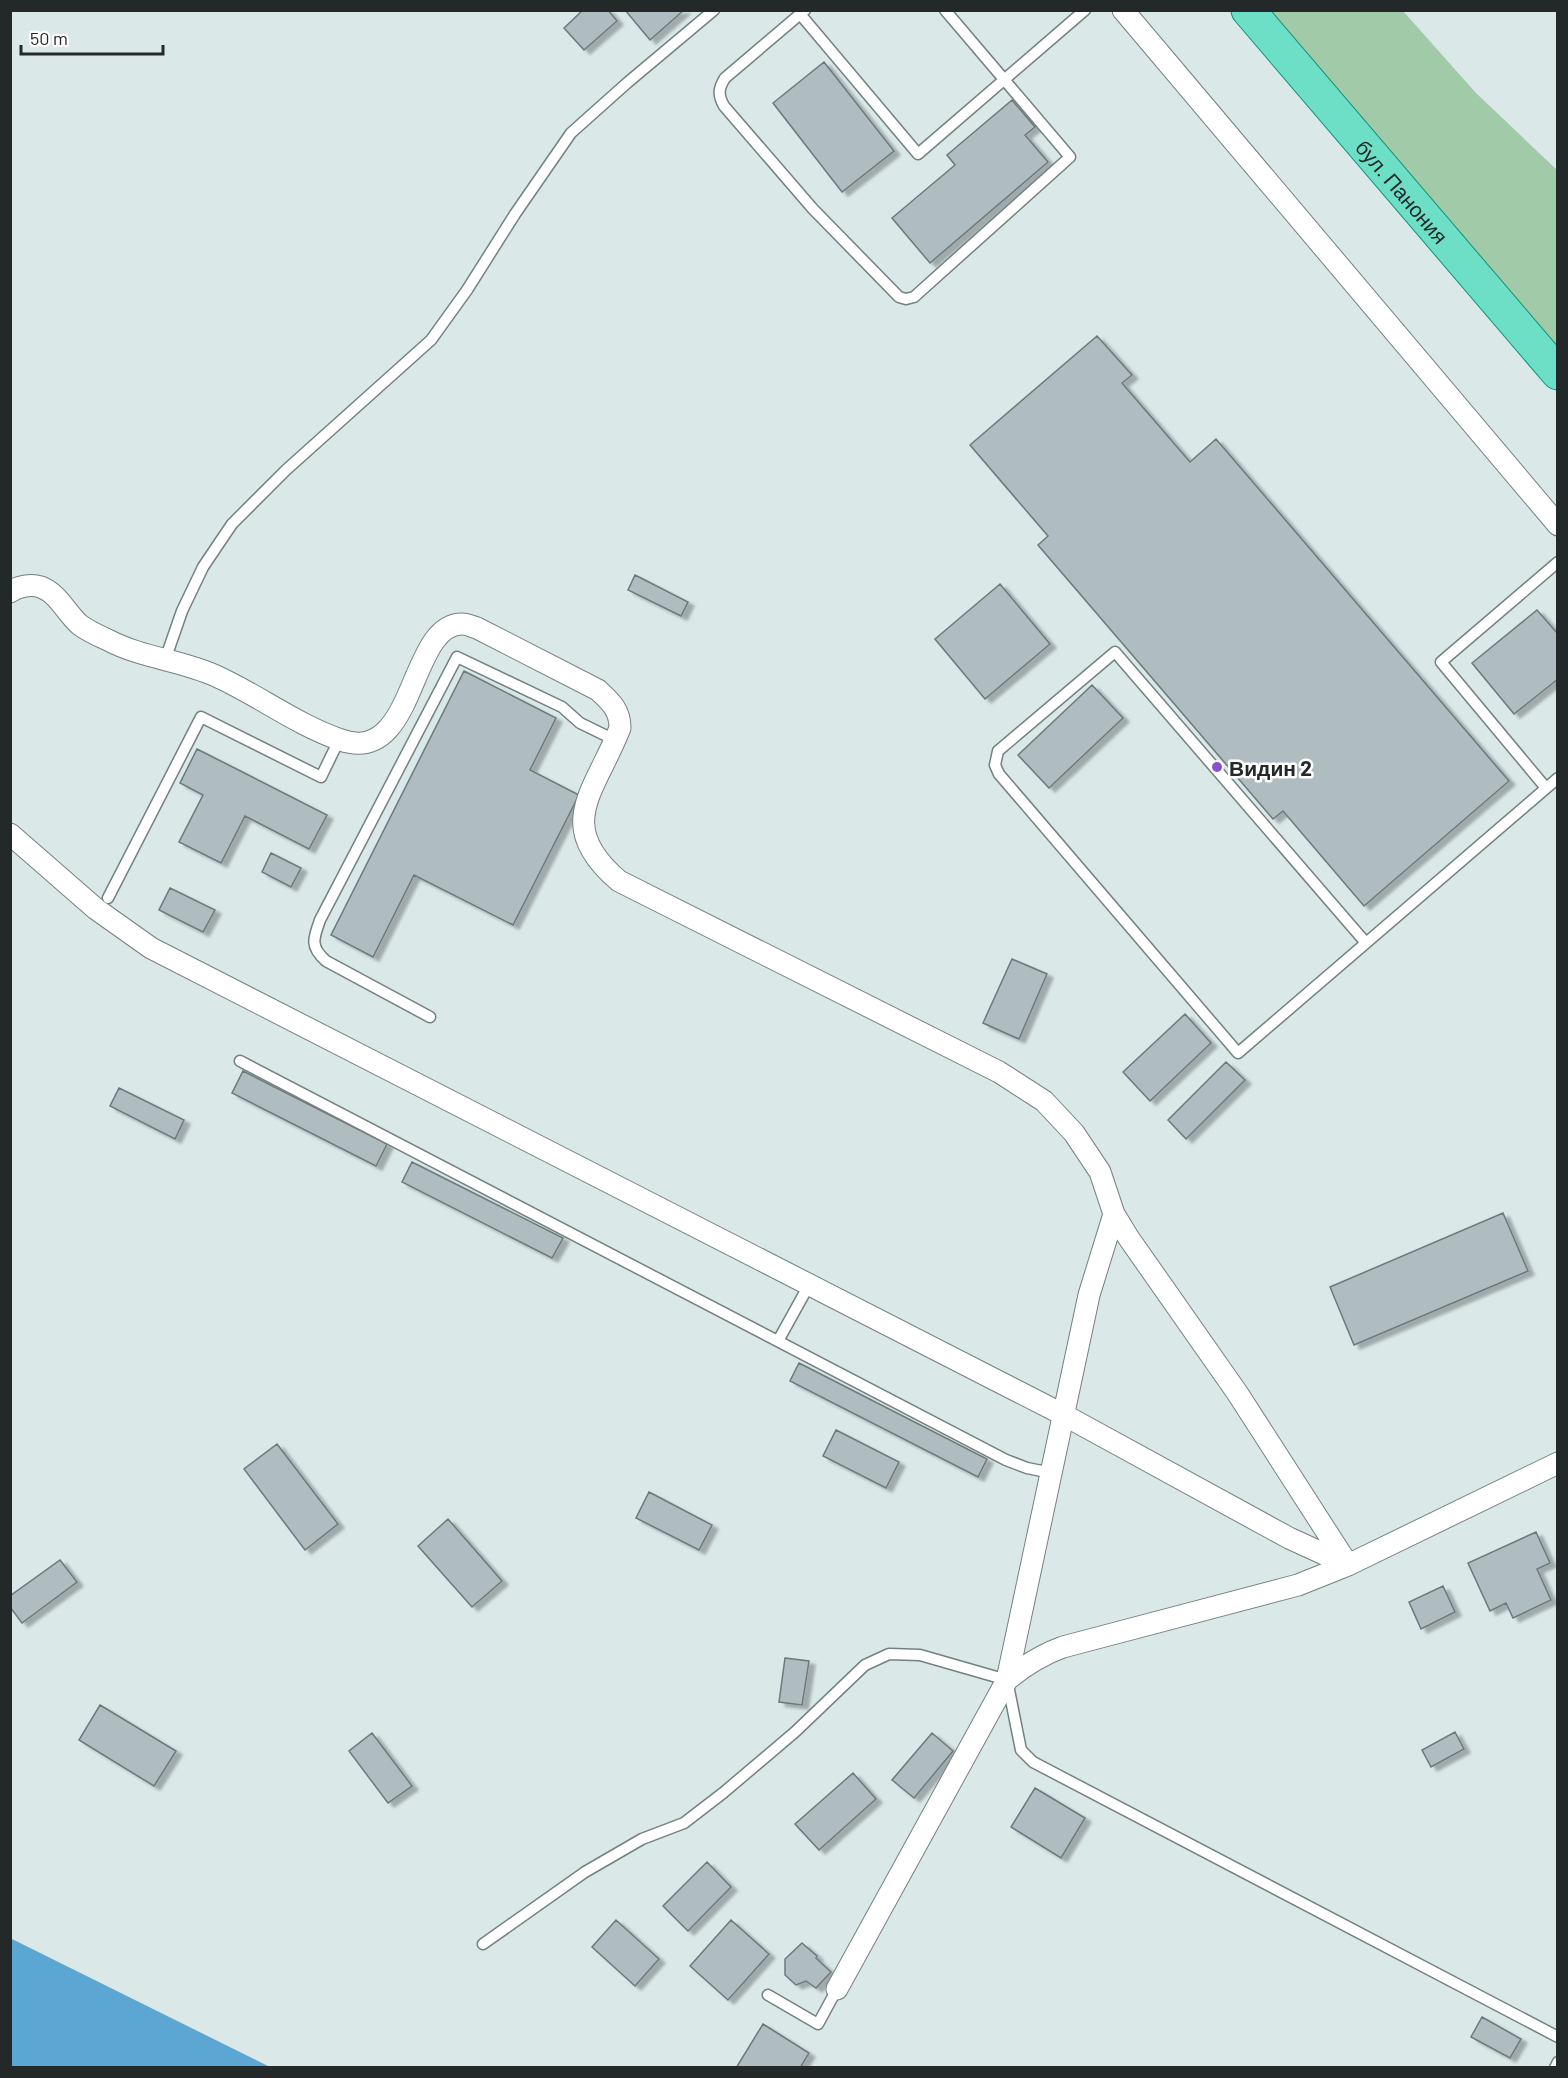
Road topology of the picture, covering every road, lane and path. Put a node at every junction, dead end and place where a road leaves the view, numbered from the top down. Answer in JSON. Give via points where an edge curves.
{"nodes":[{"id":1,"x":714,"y":10,"type":"edge"},
{"id":2,"x":945,"y":10,"type":"edge"},
{"id":3,"x":1085,"y":10,"type":"edge"},
{"id":4,"x":1123,"y":10,"type":"edge"},
{"id":5,"x":1248,"y":10,"type":"edge"},
{"id":6,"x":803,"y":12,"type":"edge"},
{"id":7,"x":1004,"y":80,"type":"junction"},
{"id":8,"x":1557,"y":373,"type":"edge"},
{"id":9,"x":1557,"y":525,"type":"edge"},
{"id":10,"x":1557,"y":562,"type":"edge"},
{"id":11,"x":10,"y":592,"type":"edge"},
{"id":12,"x":165,"y":660,"type":"junction"},
{"id":13,"x":339,"y":740,"type":"junction"},
{"id":14,"x":615,"y":740,"type":"junction"},
{"id":15,"x":1557,"y":778,"type":"edge"},
{"id":16,"x":1546,"y":788,"type":"junction"},
{"id":17,"x":10,"y":834,"type":"edge"},
{"id":18,"x":108,"y":898,"type":"dead end"},
{"id":19,"x":1366,"y":943,"type":"junction"},
{"id":20,"x":430,"y":1017,"type":"dead end"},
{"id":21,"x":240,"y":1061,"type":"dead end"},
{"id":22,"x":1114,"y":1214,"type":"junction"},
{"id":23,"x":809,"y":1285,"type":"junction"},
{"id":24,"x":778,"y":1341,"type":"junction"},
{"id":25,"x":1064,"y":1415,"type":"junction"},
{"id":26,"x":1557,"y":1463,"type":"edge"},
{"id":27,"x":1052,"y":1473,"type":"junction"},
{"id":28,"x":1348,"y":1565,"type":"junction"},
{"id":29,"x":1007,"y":1680,"type":"junction"},
{"id":30,"x":483,"y":1944,"type":"dead end"},
{"id":31,"x":837,"y":1989,"type":"joint"},
{"id":32,"x":768,"y":1995,"type":"dead end"},
{"id":33,"x":1557,"y":2037,"type":"edge"},
{"id":34,"x":1557,"y":2062,"type":"edge"},
{"id":35,"x":1555,"y":2067,"type":"edge"}],
"edges":[{"from":1,"to":12,"type":"lane","via":[[571,133],[431,340],[232,524],[203,567]]},
{"from":2,"to":7,"type":"lane"},
{"from":3,"to":7,"type":"lane"},
{"from":4,"to":9,"type":"street"},
{"from":5,"to":8,"type":"main road","name":"бул. Панония"},
{"from":6,"to":7,"type":"lane","via":[[918,154]]},
{"from":6,"to":7,"type":"lane","via":[[725,78],[719,97],[813,209],[899,297],[914,297],[1070,157]]},
{"from":10,"to":16,"type":"lane","via":[[1441,662]]},
{"from":11,"to":12,"type":"street","via":[[27,586],[40,587],[56,597],[80,625],[109,641]]},
{"from":12,"to":13,"type":"street","via":[[215,676]]},
{"from":13,"to":14,"type":"street","via":[[365,743],[382,737],[393,724],[440,634],[464,624],[598,690],[620,716]]},
{"from":13,"to":18,"type":"lane","via":[[321,777],[201,717]]},
{"from":14,"to":20,"type":"lane","via":[[580,723],[562,707],[457,657],[314,938],[316,953],[326,961]]},
{"from":14,"to":22,"type":"street","via":[[582,816],[590,850],[602,866],[619,881],[999,1072],[1044,1101],[1074,1133],[1100,1172]]},
{"from":15,"to":16,"type":"lane"},
{"from":16,"to":19,"type":"lane"},
{"from":17,"to":23,"type":"street","via":[[96,909],[151,948]]},
{"from":19,"to":19,"type":"lane","via":[[1238,1053],[999,774],[995,765],[998,751],[1115,652]]},
{"from":21,"to":24,"type":"lane"},
{"from":22,"to":25,"type":"street","via":[[1089,1295]]},
{"from":22,"to":28,"type":"street","via":[[1239,1394]]},
{"from":23,"to":24,"type":"lane"},
{"from":23,"to":25,"type":"street"},
{"from":24,"to":27,"type":"lane","via":[[1006,1460]]},
{"from":25,"to":27,"type":"street"},
{"from":25,"to":28,"type":"street","via":[[1289,1538]]},
{"from":26,"to":28,"type":"street"},
{"from":27,"to":29,"type":"street"},
{"from":28,"to":29,"type":"street","via":[[1298,1585],[1063,1647],[1025,1664]]},
{"from":29,"to":30,"type":"lane","via":[[920,1655],[889,1654],[865,1665],[795,1732],[684,1823],[642,1839],[585,1872]]},
{"from":29,"to":31,"type":"street"},
{"from":29,"to":33,"type":"lane","via":[[1021,1750],[1033,1762]]},
{"from":31,"to":32,"type":"lane","via":[[818,2024]]},
{"from":34,"to":35,"type":"lane"}]}
